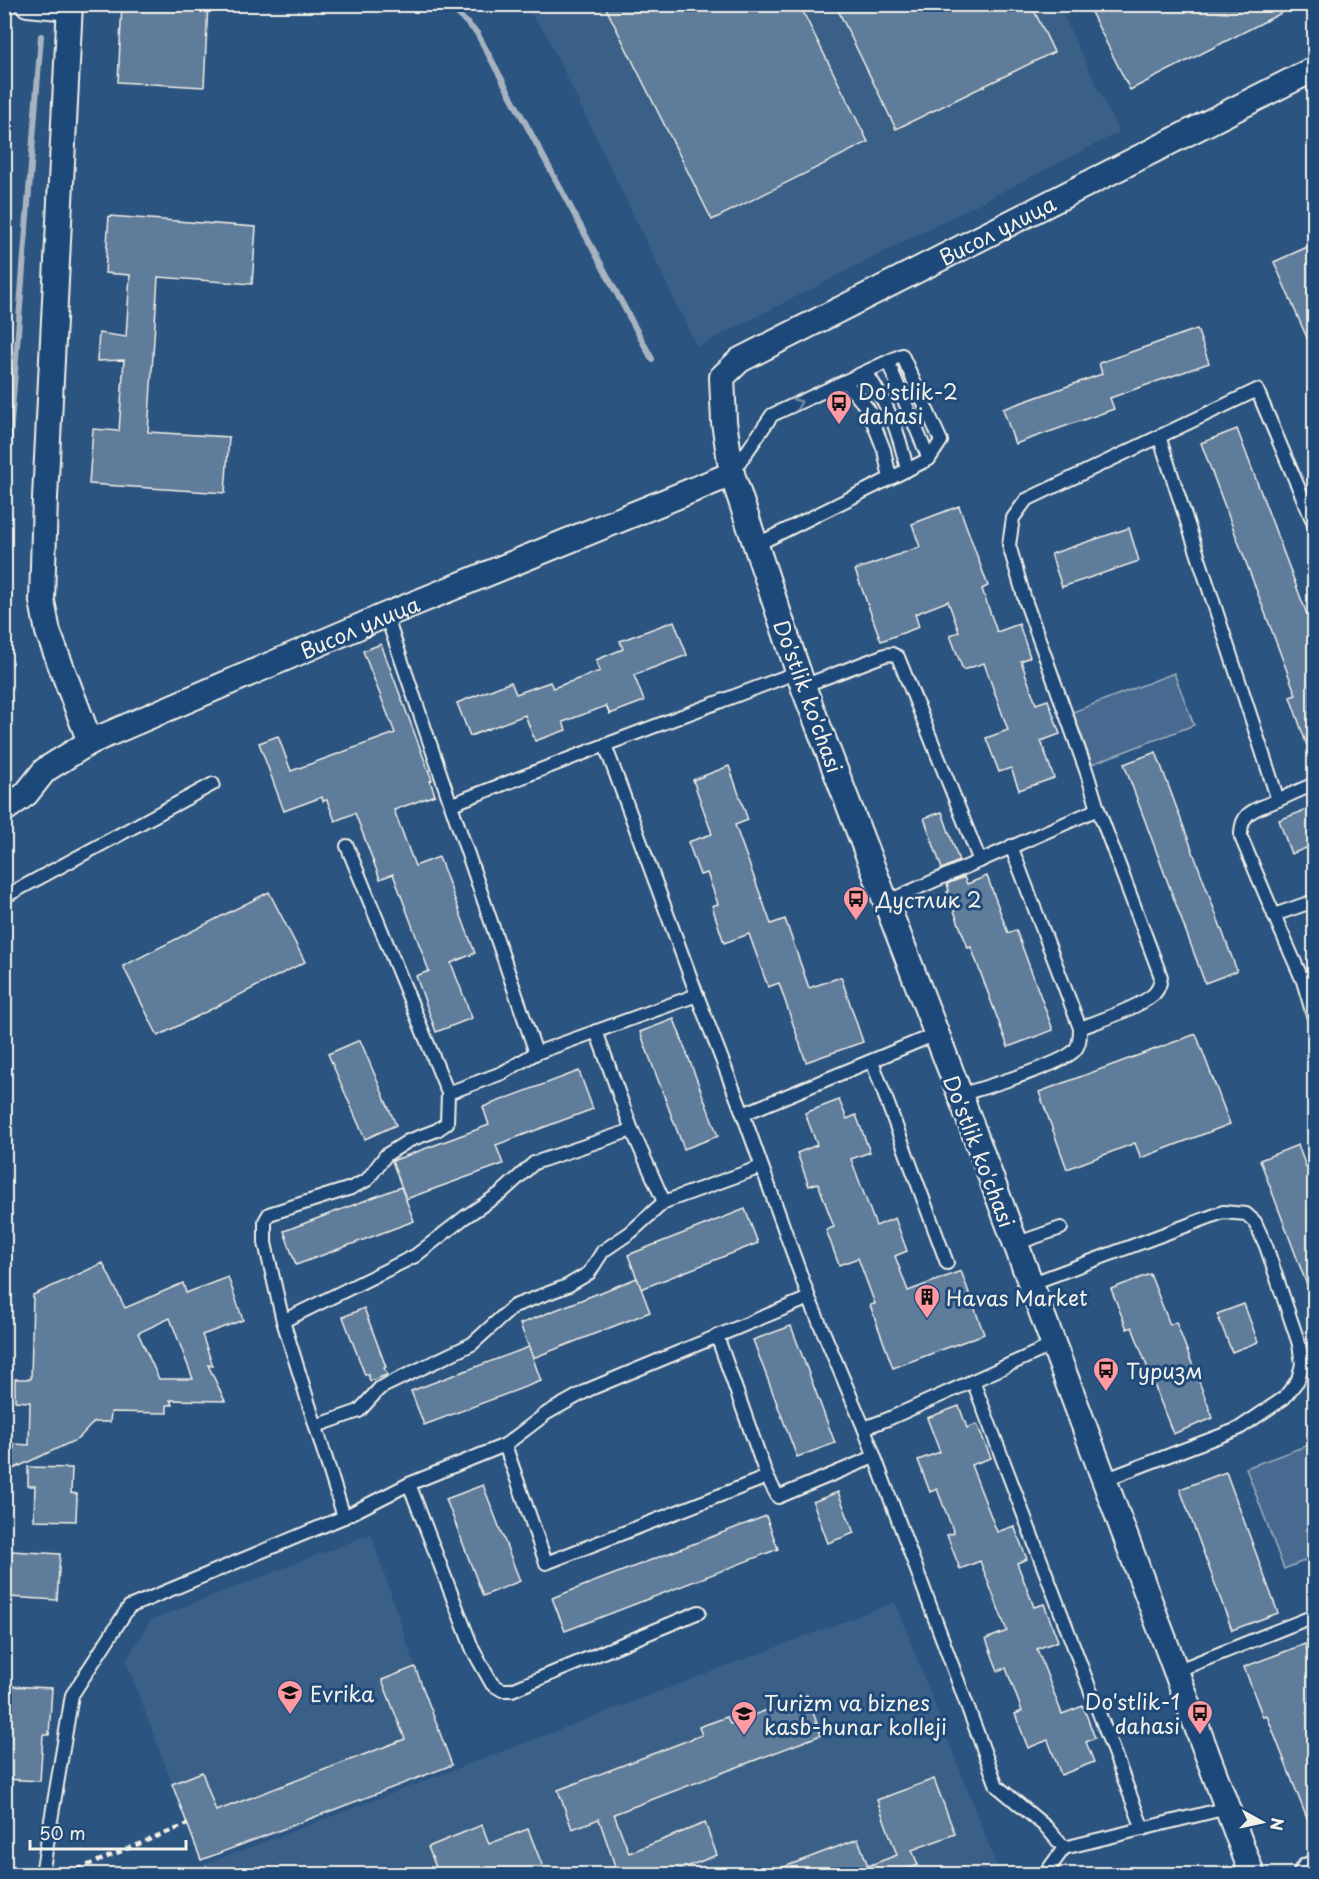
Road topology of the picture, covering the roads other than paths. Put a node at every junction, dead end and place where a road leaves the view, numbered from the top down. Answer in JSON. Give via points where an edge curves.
{"nodes":[{"id":1,"x":28,"y":4,"type":"edge"},
{"id":2,"x":70,"y":6,"type":"edge"},
{"id":3,"x":1314,"y":69,"type":"edge"},
{"id":4,"x":888,"y":362,"type":"junction"},
{"id":5,"x":866,"y":372,"type":"junction"},
{"id":6,"x":845,"y":382,"type":"junction"},
{"id":7,"x":724,"y":422,"type":"joint"},
{"id":8,"x":1159,"y":436,"type":"junction"},
{"id":9,"x":929,"y":459,"type":"junction"},
{"id":10,"x":907,"y":470,"type":"junction"},
{"id":11,"x":732,"y":474,"type":"junction"},
{"id":12,"x":890,"y":478,"type":"junction"},
{"id":13,"x":1314,"y":524,"type":"edge"},
{"id":14,"x":756,"y":545,"type":"junction"},
{"id":15,"x":386,"y":615,"type":"junction"},
{"id":16,"x":801,"y":679,"type":"junction"},
{"id":17,"x":90,"y":742,"type":"junction"},
{"id":18,"x":605,"y":745,"type":"junction"},
{"id":19,"x":213,"y":784,"type":"dead end"},
{"id":20,"x":1314,"y":784,"type":"edge"},
{"id":21,"x":1278,"y":800,"type":"junction"},
{"id":22,"x":452,"y":804,"type":"junction"},
{"id":23,"x":1098,"y":809,"type":"junction"},
{"id":24,"x":4,"y":810,"type":"edge"},
{"id":25,"x":347,"y":846,"type":"dead end"},
{"id":26,"x":1011,"y":846,"type":"junction"},
{"id":27,"x":980,"y":861,"type":"junction"},
{"id":28,"x":4,"y":897,"type":"edge"},
{"id":29,"x":1314,"y":901,"type":"edge"},
{"id":30,"x":886,"y":902,"type":"junction"},
{"id":31,"x":1274,"y":915,"type":"junction"},
{"id":32,"x":1309,"y":978,"type":"edge"},
{"id":33,"x":697,"y":995,"type":"junction"},
{"id":34,"x":1314,"y":1018,"type":"edge"},
{"id":35,"x":1080,"y":1028,"type":"junction"},
{"id":36,"x":596,"y":1031,"type":"junction"},
{"id":37,"x":936,"y":1034,"type":"junction"},
{"id":38,"x":536,"y":1053,"type":"junction"},
{"id":39,"x":872,"y":1061,"type":"junction"},
{"id":40,"x":448,"y":1093,"type":"junction"},
{"id":41,"x":960,"y":1095,"type":"junction"},
{"id":42,"x":743,"y":1114,"type":"junction"},
{"id":43,"x":632,"y":1130,"type":"junction"},
{"id":44,"x":761,"y":1167,"type":"junction"},
{"id":45,"x":664,"y":1202,"type":"junction"},
{"id":46,"x":1061,"y":1228,"type":"dead end"},
{"id":47,"x":1015,"y":1244,"type":"junction"},
{"id":48,"x":947,"y":1263,"type":"dead end"},
{"id":49,"x":1030,"y":1284,"type":"junction"},
{"id":50,"x":809,"y":1298,"type":"junction"},
{"id":51,"x":284,"y":1321,"type":"junction"},
{"id":52,"x":717,"y":1336,"type":"junction"},
{"id":53,"x":1053,"y":1345,"type":"junction"},
{"id":54,"x":973,"y":1381,"type":"junction"},
{"id":55,"x":316,"y":1426,"type":"junction"},
{"id":56,"x":864,"y":1428,"type":"junction"},
{"id":57,"x":505,"y":1445,"type":"junction"},
{"id":58,"x":874,"y":1457,"type":"junction"},
{"id":59,"x":767,"y":1477,"type":"junction"},
{"id":60,"x":1104,"y":1480,"type":"junction"},
{"id":61,"x":409,"y":1484,"type":"junction"},
{"id":62,"x":344,"y":1517,"type":"junction"},
{"id":63,"x":699,"y":1612,"type":"dead end"},
{"id":64,"x":1314,"y":1616,"type":"edge"},
{"id":65,"x":1176,"y":1671,"type":"junction"},
{"id":66,"x":1227,"y":1808,"type":"junction"},
{"id":67,"x":1143,"y":1829,"type":"junction"},
{"id":68,"x":1064,"y":1848,"type":"junction"},
{"id":69,"x":42,"y":1875,"type":"edge"},
{"id":70,"x":1045,"y":1875,"type":"edge"},
{"id":71,"x":1252,"y":1875,"type":"edge"}],
"edges":[{"from":1,"to":2,"type":"street"},
{"from":2,"to":17,"type":"street","via":[[42,602],[48,632]]},
{"from":3,"to":7,"type":"street","name":"Висол улица","via":[[740,360],[722,377]]},
{"from":4,"to":5,"type":"lane"},
{"from":4,"to":9,"type":"lane"},
{"from":4,"to":9,"type":"lane","via":[[902,356],[941,441]]},
{"from":5,"to":6,"type":"lane"},
{"from":5,"to":10,"type":"lane","via":[[900,437]]},
{"from":11,"to":6,"type":"lane","one_way":true,"via":[[772,415]]},
{"from":6,"to":12,"type":"lane","via":[[867,409],[884,450]]},
{"from":7,"to":11,"type":"street","name":"Do'stlik ko'chasi"},
{"from":8,"to":13,"type":"lane","via":[[1257,390]]},
{"from":8,"to":21,"type":"lane"},
{"from":8,"to":23,"type":"lane","via":[[1026,500],[1013,518],[1009,545],[1025,600]]},
{"from":9,"to":10,"type":"lane"},
{"from":10,"to":12,"type":"lane"},
{"from":11,"to":14,"type":"street","name":"Do'stlik ko'chasi"},
{"from":11,"to":15,"type":"street","name":"Висол улица"},
{"from":12,"to":14,"type":"lane"},
{"from":14,"to":16,"type":"street","name":"Do'stlik ko'chasi"},
{"from":15,"to":17,"type":"street","name":"Висол улица"},
{"from":15,"to":22,"type":"lane"},
{"from":16,"to":18,"type":"lane"},
{"from":16,"to":27,"type":"lane","via":[[885,655],[898,657]]},
{"from":16,"to":30,"type":"street","name":"Do'stlik ko'chasi"},
{"from":17,"to":24,"type":"street","name":"Висол улица","via":[[45,770],[26,794]]},
{"from":18,"to":22,"type":"lane"},
{"from":18,"to":33,"type":"lane"},
{"from":19,"to":28,"type":"lane"},
{"from":20,"to":21,"type":"lane"},
{"from":21,"to":31,"type":"lane","via":[[1245,816],[1240,824],[1241,837]]},
{"from":22,"to":38,"type":"lane"},
{"from":23,"to":26,"type":"lane"},
{"from":23,"to":35,"type":"lane","via":[[1161,977],[1154,993],[1141,1002]]},
{"from":25,"to":40,"type":"lane"},
{"from":26,"to":27,"type":"lane"},
{"from":26,"to":35,"type":"lane"},
{"from":27,"to":30,"type":"lane"},
{"from":29,"to":31,"type":"lane"},
{"from":30,"to":37,"type":"street","name":"Do'stlik ko'chasi"},
{"from":31,"to":32,"type":"lane"},
{"from":32,"to":34,"type":"lane"},
{"from":33,"to":36,"type":"lane"},
{"from":33,"to":42,"type":"lane"},
{"from":35,"to":41,"type":"lane","via":[[1077,1048],[1071,1055]]},
{"from":36,"to":38,"type":"lane"},
{"from":36,"to":43,"type":"lane"},
{"from":37,"to":39,"type":"lane"},
{"from":37,"to":41,"type":"street","name":"Do'stlik ko'chasi"},
{"from":38,"to":40,"type":"lane","via":[[502,1073]]},
{"from":39,"to":42,"type":"lane"},
{"from":39,"to":48,"type":"lane"},
{"from":40,"to":51,"type":"lane","via":[[447,1123],[386,1155],[367,1180],[270,1214],[265,1221],[265,1243]]},
{"from":41,"to":47,"type":"street","name":"Do'stlik ko'chasi"},
{"from":42,"to":44,"type":"lane"},
{"from":43,"to":45,"type":"lane"},
{"from":43,"to":51,"type":"lane","via":[[534,1163],[501,1193],[416,1256]]},
{"from":44,"to":45,"type":"lane"},
{"from":44,"to":50,"type":"lane"},
{"from":45,"to":55,"type":"lane","via":[[603,1251],[589,1273],[567,1286],[514,1306],[472,1344],[380,1388],[359,1411]]},
{"from":46,"to":47,"type":"lane"},
{"from":47,"to":49,"type":"street","name":"Do'stlik ko'chasi"},
{"from":49,"to":53,"type":"street","name":"Do'stlik ko'chasi"},
{"from":49,"to":60,"type":"lane","via":[[1223,1212],[1246,1214],[1255,1222],[1266,1246],[1299,1344],[1302,1364],[1298,1380],[1284,1398],[1238,1429]]},
{"from":50,"to":52,"type":"lane"},
{"from":50,"to":56,"type":"lane"},
{"from":51,"to":55,"type":"lane"},
{"from":52,"to":57,"type":"lane","via":[[591,1389],[547,1413]]},
{"from":52,"to":59,"type":"lane"},
{"from":53,"to":54,"type":"lane"},
{"from":53,"to":60,"type":"street","name":"Do'stlik ko'chasi"},
{"from":54,"to":56,"type":"lane"},
{"from":54,"to":67,"type":"lane"},
{"from":55,"to":62,"type":"lane"},
{"from":56,"to":58,"type":"lane"},
{"from":57,"to":59,"type":"lane","via":[[546,1563]]},
{"from":57,"to":61,"type":"lane"},
{"from":58,"to":59,"type":"lane","via":[[778,1497]]},
{"from":58,"to":68,"type":"lane","via":[[997,1786],[1046,1827]]},
{"from":60,"to":65,"type":"street","name":"Do'stlik ko'chasi"},
{"from":61,"to":62,"type":"lane"},
{"from":61,"to":63,"type":"lane","via":[[473,1650],[492,1684],[502,1690],[512,1690]]},
{"from":62,"to":69,"type":"lane","via":[[129,1606],[72,1695]]},
{"from":64,"to":65,"type":"lane"},
{"from":65,"to":66,"type":"street","name":"Do'stlik ko'chasi"},
{"from":66,"to":67,"type":"lane"},
{"from":66,"to":71,"type":"street","name":"Do'stlik ko'chasi"},
{"from":67,"to":68,"type":"lane"},
{"from":68,"to":70,"type":"lane"}]}
